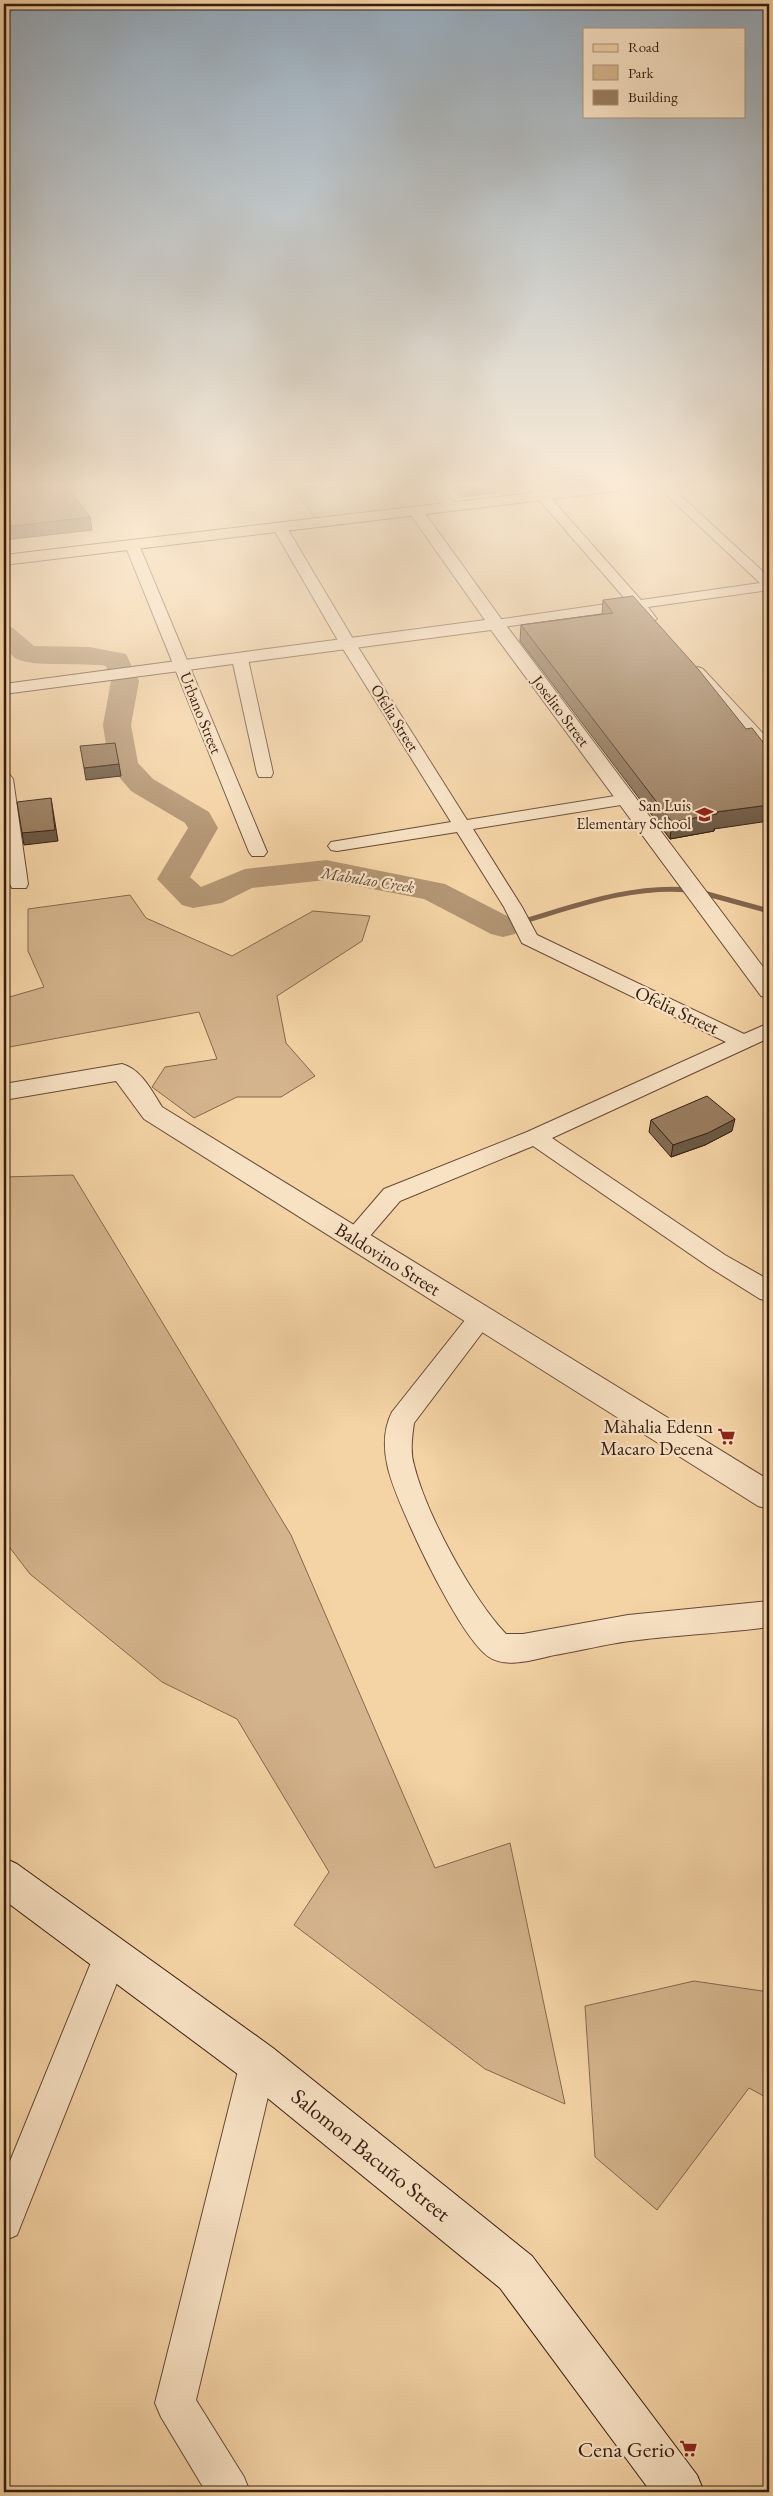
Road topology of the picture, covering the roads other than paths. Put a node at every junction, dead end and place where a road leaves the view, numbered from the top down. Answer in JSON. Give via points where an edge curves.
{"nodes":[{"id":1,"x":156,"y":603,"type":"edge"},
{"id":2,"x":324,"y":603,"type":"edge"},
{"id":3,"x":481,"y":603,"type":"edge"},
{"id":4,"x":646,"y":603,"type":"edge"},
{"id":5,"x":636,"y":605,"type":"junction"},
{"id":6,"x":496,"y":624,"type":"junction"},
{"id":7,"x":663,"y":634,"type":"edge"},
{"id":8,"x":348,"y":644,"type":"junction"},
{"id":9,"x":240,"y":658,"type":"junction"},
{"id":10,"x":690,"y":663,"type":"edge"},
{"id":11,"x":182,"y":666,"type":"junction"},
{"id":12,"x":4,"y":689,"type":"edge"},
{"id":13,"x":769,"y":750,"type":"edge"},
{"id":14,"x":265,"y":773,"type":"dead end"},
{"id":15,"x":4,"y":779,"type":"edge"},
{"id":16,"x":627,"y":799,"type":"junction"},
{"id":17,"x":462,"y":825,"type":"junction"},
{"id":18,"x":337,"y":846,"type":"dead end"},
{"id":19,"x":258,"y":852,"type":"dead end"},
{"id":20,"x":19,"y":884,"type":"dead end"},
{"id":21,"x":769,"y":991,"type":"edge"},
{"id":22,"x":769,"y":1030,"type":"edge"},
{"id":23,"x":744,"y":1042,"type":"junction"},
{"id":24,"x":4,"y":1092,"type":"edge"},
{"id":25,"x":535,"y":1137,"type":"junction"},
{"id":26,"x":354,"y":1238,"type":"junction"},
{"id":27,"x":769,"y":1292,"type":"edge"},
{"id":28,"x":482,"y":1317,"type":"junction"},
{"id":29,"x":769,"y":1496,"type":"edge"},
{"id":30,"x":769,"y":1614,"type":"edge"},
{"id":31,"x":4,"y":1877,"type":"edge"},
{"id":32,"x":111,"y":1955,"type":"junction"},
{"id":33,"x":258,"y":2063,"type":"junction"},
{"id":34,"x":4,"y":2222,"type":"edge"},
{"id":35,"x":229,"y":2492,"type":"edge"},
{"id":36,"x":680,"y":2492,"type":"edge"}],
"edges":[{"from":1,"to":11,"type":"street","name":"Urbano Street"},
{"from":2,"to":8,"type":"street","name":"Ofelia Street"},
{"from":3,"to":6,"type":"street","name":"Joselito Street"},
{"from":4,"to":5,"type":"street"},
{"from":5,"to":6,"type":"street"},
{"from":5,"to":7,"type":"street"},
{"from":6,"to":8,"type":"street"},
{"from":6,"to":16,"type":"street","name":"Joselito Street"},
{"from":8,"to":9,"type":"street"},
{"from":8,"to":17,"type":"street","name":"Ofelia Street"},
{"from":9,"to":11,"type":"street"},
{"from":9,"to":14,"type":"street"},
{"from":10,"to":13,"type":"street"},
{"from":11,"to":12,"type":"street"},
{"from":11,"to":19,"type":"street","name":"Urbano Street"},
{"from":15,"to":20,"type":"street"},
{"from":16,"to":17,"type":"street"},
{"from":16,"to":21,"type":"street","name":"Joselito Street"},
{"from":17,"to":18,"type":"street"},
{"from":17,"to":23,"type":"street","name":"Ofelia Street","via":[[529,939]]},
{"from":22,"to":23,"type":"street"},
{"from":23,"to":25,"type":"street"},
{"from":24,"to":26,"type":"street","name":"Baldovino Street","via":[[122,1072],[153,1113]]},
{"from":25,"to":26,"type":"street","via":[[392,1194]]},
{"from":25,"to":27,"type":"street"},
{"from":26,"to":28,"type":"street","name":"Baldovino Street"},
{"from":28,"to":29,"type":"street","name":"Baldovino Street"},
{"from":28,"to":30,"type":"street","via":[[401,1420],[398,1440],[400,1464],[410,1494],[433,1546],[478,1626],[499,1647],[523,1648],[628,1628]]},
{"from":31,"to":32,"type":"street","name":"Salomon Bacuño Street"},
{"from":32,"to":33,"type":"street","name":"Salomon Bacuño Street"},
{"from":32,"to":34,"type":"street"},
{"from":33,"to":35,"type":"street","via":[[175,2403]]},
{"from":33,"to":36,"type":"street","name":"Salomon Bacuño Street","via":[[516,2272]]}]}
